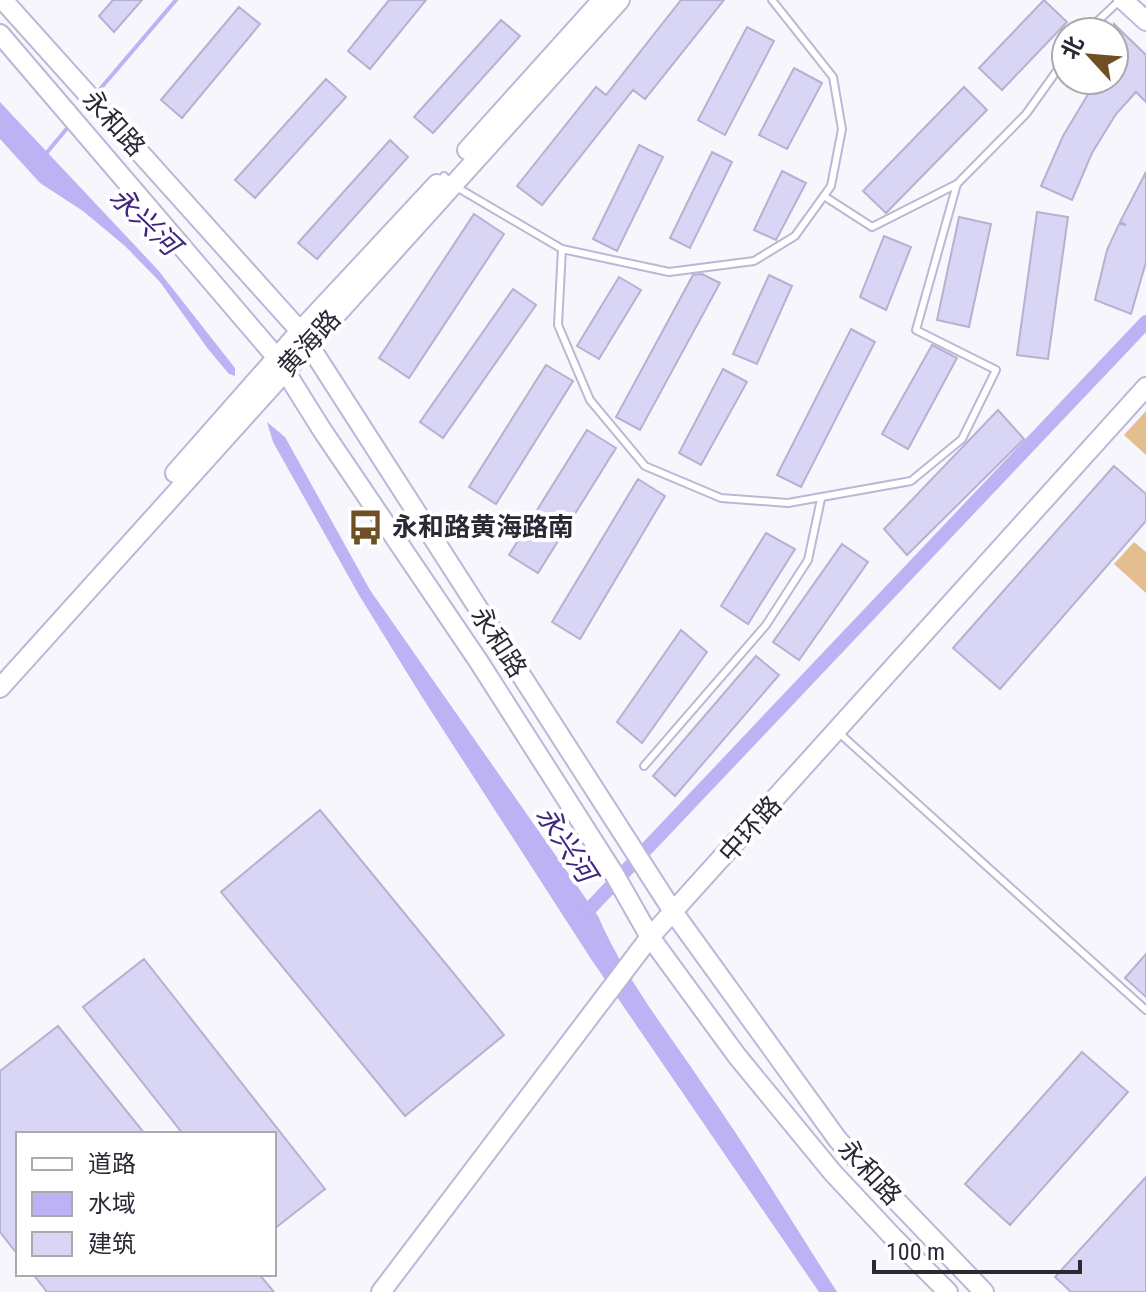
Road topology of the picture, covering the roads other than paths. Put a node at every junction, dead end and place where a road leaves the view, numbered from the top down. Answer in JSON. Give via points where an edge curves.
{"nodes":[{"id":1,"x":3,"y":0,"type":"edge"},
{"id":2,"x":602,"y":0,"type":"edge"},
{"id":3,"x":620,"y":0,"type":"edge"},
{"id":4,"x":772,"y":0,"type":"edge"},
{"id":5,"x":1122,"y":0,"type":"edge"},
{"id":6,"x":1104,"y":16,"type":"edge"},
{"id":7,"x":1146,"y":21,"type":"edge"},
{"id":8,"x":0,"y":34,"type":"edge"},
{"id":9,"x":1050,"y":80,"type":"edge"},
{"id":10,"x":448,"y":180,"type":"junction"},
{"id":11,"x":957,"y":184,"type":"junction"},
{"id":12,"x":824,"y":196,"type":"junction"},
{"id":13,"x":562,"y":249,"type":"junction"},
{"id":14,"x":304,"y":337,"type":"junction"},
{"id":15,"x":280,"y":364,"type":"junction"},
{"id":16,"x":1146,"y":387,"type":"edge"},
{"id":17,"x":821,"y":499,"type":"junction"},
{"id":18,"x":0,"y":670,"type":"edge"},
{"id":19,"x":0,"y":688,"type":"edge"},
{"id":20,"x":838,"y":732,"type":"junction"},
{"id":21,"x":644,"y":766,"type":"dead end"},
{"id":22,"x":674,"y":913,"type":"junction"},
{"id":23,"x":650,"y":937,"type":"junction"},
{"id":24,"x":1146,"y":1010,"type":"edge"},
{"id":25,"x":381,"y":1292,"type":"edge"},
{"id":26,"x":948,"y":1292,"type":"edge"},
{"id":27,"x":984,"y":1292,"type":"edge"}],
"edges":[{"from":1,"to":14,"type":"main road","name":"永和路"},
{"from":2,"to":10,"type":"main road","name":"黄海路"},
{"from":3,"to":10,"type":"main road","name":"黄海路"},
{"from":4,"to":12,"type":"lane","via":[[833,77],[842,129],[831,186]]},
{"from":5,"to":6,"type":"lane"},
{"from":5,"to":7,"type":"main road"},
{"from":8,"to":15,"type":"main road","name":"永和路"},
{"from":9,"to":11,"type":"lane","via":[[1026,114]]},
{"from":10,"to":13,"type":"lane"},
{"from":10,"to":14,"type":"main road","name":"黄海路"},
{"from":11,"to":12,"type":"lane","via":[[872,227]]},
{"from":11,"to":17,"type":"lane","via":[[916,330],[996,370],[962,439],[911,481]]},
{"from":12,"to":13,"type":"lane","via":[[795,236],[754,261],[669,272]]},
{"from":13,"to":17,"type":"lane","via":[[558,325],[590,400],[645,466],[721,498],[788,503]]},
{"from":14,"to":15,"type":"main road","name":"黄海路"},
{"from":14,"to":22,"type":"main road","name":"永和路"},
{"from":15,"to":18,"type":"main road","name":"黄海路"},
{"from":15,"to":19,"type":"main road","name":"黄海路"},
{"from":15,"to":23,"type":"main road","name":"永和路","via":[[479,662]]},
{"from":16,"to":20,"type":"main road","name":"中环路"},
{"from":17,"to":21,"type":"lane","via":[[808,560],[766,625]]},
{"from":20,"to":22,"type":"main road","name":"中环路"},
{"from":20,"to":24,"type":"lane"},
{"from":22,"to":23,"type":"main road","name":"中环路"},
{"from":22,"to":27,"type":"main road","name":"永和路","via":[[838,1140]]},
{"from":23,"to":25,"type":"main road","name":"中环路"},
{"from":23,"to":26,"type":"main road","name":"永和路","via":[[790,1122]]}]}
